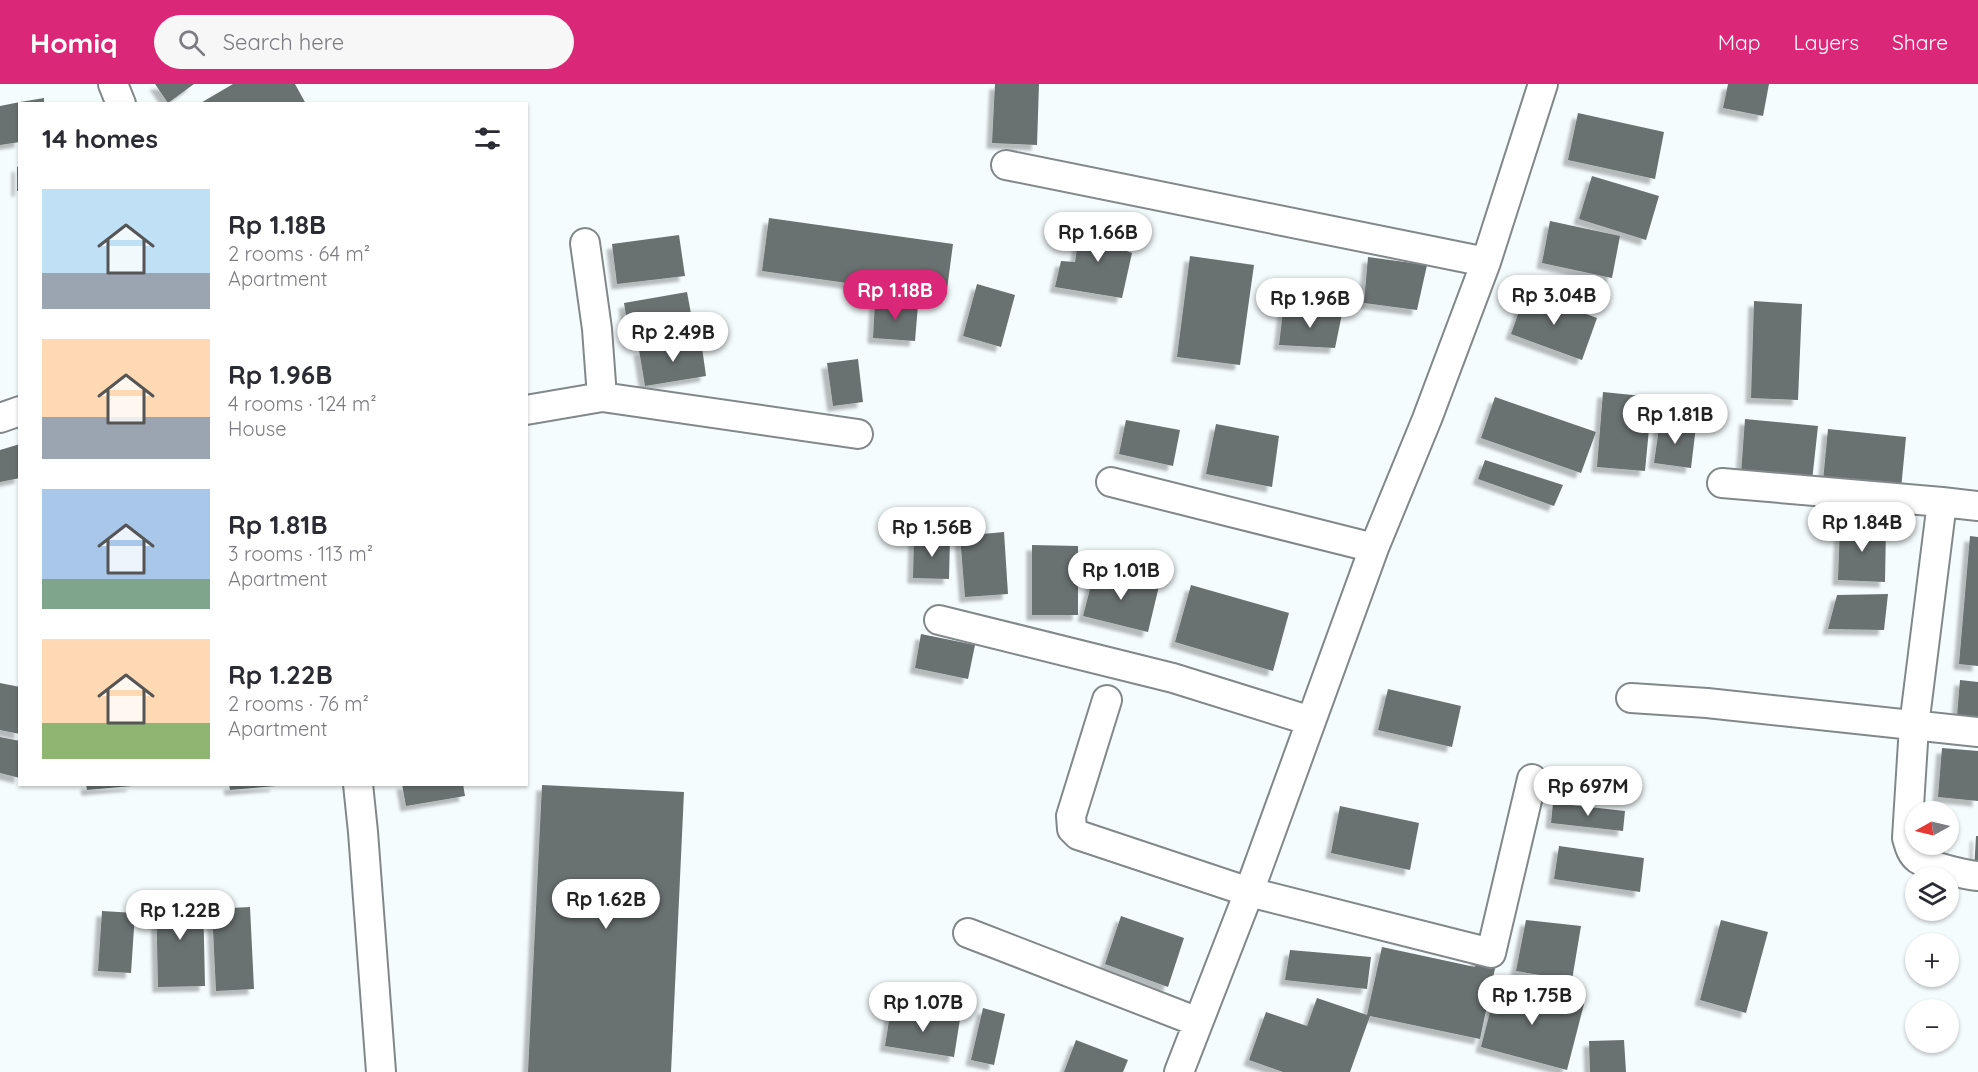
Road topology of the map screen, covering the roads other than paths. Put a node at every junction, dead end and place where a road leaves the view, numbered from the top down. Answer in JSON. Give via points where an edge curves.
{"nodes":[{"id":1,"x":113,"y":84,"type":"edge"},
{"id":2,"x":1543,"y":84,"type":"edge"},
{"id":3,"x":121,"y":102,"type":"edge"},
{"id":4,"x":1006,"y":165,"type":"dead end"},
{"id":5,"x":585,"y":243,"type":"dead end"},
{"id":6,"x":1486,"y":262,"type":"junction"},
{"id":7,"x":602,"y":397,"type":"junction"},
{"id":8,"x":528,"y":410,"type":"edge"},
{"id":9,"x":18,"y":412,"type":"edge"},
{"id":10,"x":0,"y":418,"type":"edge"},
{"id":11,"x":858,"y":434,"type":"dead end"},
{"id":12,"x":1111,"y":482,"type":"dead end"},
{"id":13,"x":1722,"y":483,"type":"dead end"},
{"id":14,"x":1942,"y":502,"type":"junction"},
{"id":15,"x":1978,"y":506,"type":"edge"},
{"id":16,"x":1374,"y":548,"type":"junction"},
{"id":17,"x":939,"y":620,"type":"dead end"},
{"id":18,"x":1630,"y":698,"type":"dead end"},
{"id":19,"x":1107,"y":700,"type":"dead end"},
{"id":20,"x":1311,"y":721,"type":"junction"},
{"id":21,"x":1914,"y":726,"type":"junction"},
{"id":22,"x":1978,"y":732,"type":"edge"},
{"id":23,"x":1532,"y":779,"type":"dead end"},
{"id":24,"x":358,"y":786,"type":"edge"},
{"id":25,"x":1978,"y":876,"type":"edge"},
{"id":26,"x":1249,"y":892,"type":"junction"},
{"id":27,"x":968,"y":933,"type":"dead end"},
{"id":28,"x":1198,"y":1022,"type":"junction"},
{"id":29,"x":381,"y":1072,"type":"edge"},
{"id":30,"x":1179,"y":1072,"type":"edge"}],
"edges":[{"from":1,"to":3,"type":"street"},
{"from":2,"to":6,"type":"street"},
{"from":4,"to":6,"type":"street"},
{"from":5,"to":7,"type":"street"},
{"from":6,"to":16,"type":"street"},
{"from":7,"to":8,"type":"street"},
{"from":7,"to":11,"type":"street"},
{"from":9,"to":10,"type":"street"},
{"from":12,"to":16,"type":"street"},
{"from":13,"to":14,"type":"street"},
{"from":14,"to":15,"type":"street"},
{"from":14,"to":21,"type":"street"},
{"from":16,"to":20,"type":"street"},
{"from":17,"to":20,"type":"street","via":[[1173,678]]},
{"from":18,"to":21,"type":"street"},
{"from":19,"to":26,"type":"street","via":[[1071,816],[1072,829],[1078,836]]},
{"from":20,"to":26,"type":"street"},
{"from":21,"to":22,"type":"street"},
{"from":21,"to":25,"type":"street","via":[[1909,846],[1919,860]]},
{"from":23,"to":26,"type":"street","via":[[1491,952]]},
{"from":24,"to":29,"type":"street"},
{"from":26,"to":28,"type":"street"},
{"from":27,"to":28,"type":"street"},
{"from":28,"to":30,"type":"street"}]}
